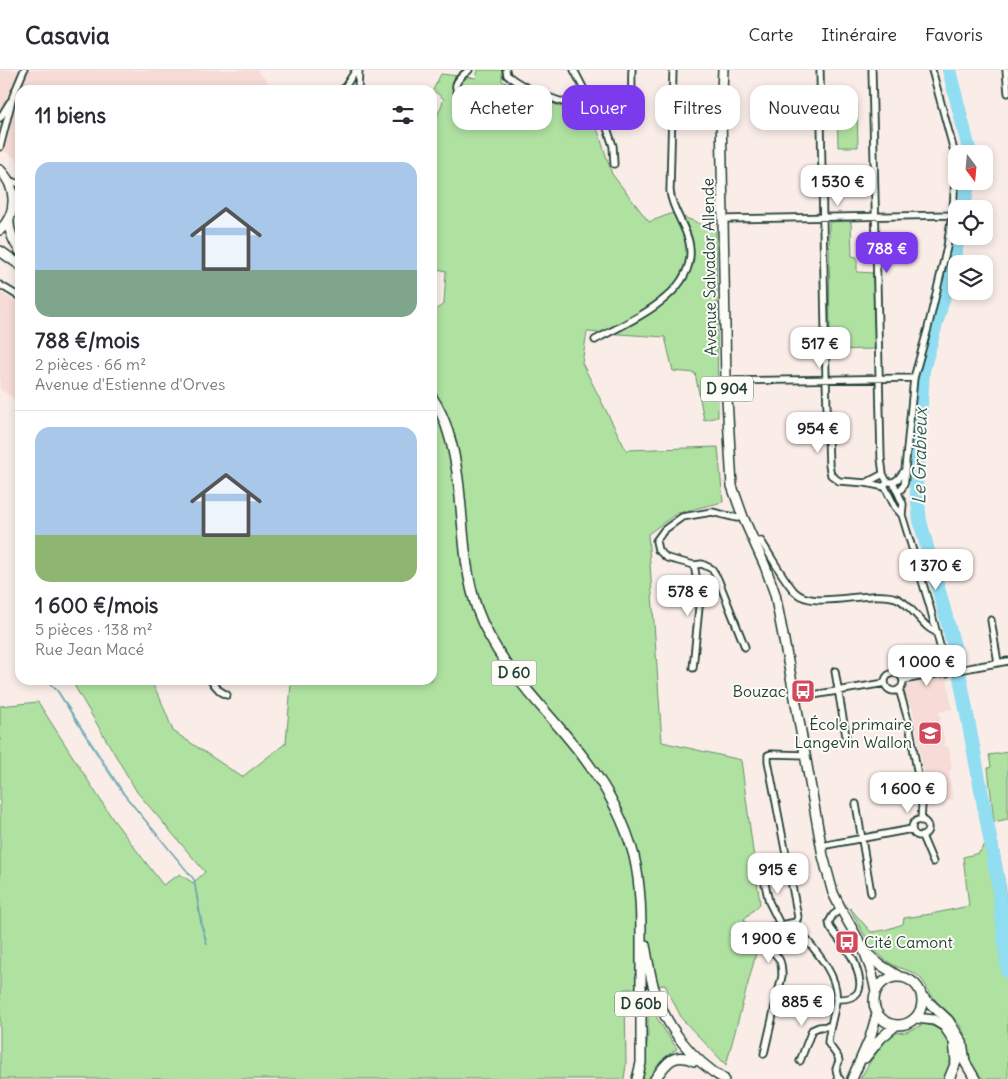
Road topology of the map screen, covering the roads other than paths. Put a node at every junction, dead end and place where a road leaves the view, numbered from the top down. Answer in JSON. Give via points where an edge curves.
{"nodes":[{"id":1,"x":24,"y":70,"type":"edge"},
{"id":2,"x":358,"y":70,"type":"edge"},
{"id":3,"x":469,"y":70,"type":"edge"},
{"id":4,"x":506,"y":70,"type":"edge"},
{"id":5,"x":574,"y":70,"type":"edge"},
{"id":6,"x":632,"y":70,"type":"edge"},
{"id":7,"x":673,"y":70,"type":"edge"},
{"id":8,"x":723,"y":70,"type":"edge"},
{"id":9,"x":820,"y":70,"type":"edge"},
{"id":10,"x":872,"y":70,"type":"edge"},
{"id":11,"x":932,"y":70,"type":"edge"},
{"id":12,"x":1006,"y":70,"type":"edge"},
{"id":13,"x":18,"y":85,"type":"edge"},
{"id":14,"x":347,"y":85,"type":"edge"},
{"id":15,"x":358,"y":85,"type":"edge"},
{"id":16,"x":456,"y":85,"type":"edge"},
{"id":17,"x":582,"y":85,"type":"edge"},
{"id":18,"x":631,"y":85,"type":"edge"},
{"id":19,"x":1008,"y":93,"type":"edge"},
{"id":20,"x":14,"y":96,"type":"joint"},
{"id":21,"x":562,"y":101,"type":"edge"},
{"id":22,"x":0,"y":118,"type":"edge"},
{"id":23,"x":608,"y":130,"type":"edge"},
{"id":24,"x":952,"y":145,"type":"edge"},
{"id":25,"x":0,"y":147,"type":"edge"},
{"id":26,"x":614,"y":164,"type":"dead end"},
{"id":27,"x":0,"y":170,"type":"edge"},
{"id":28,"x":8,"y":179,"type":"junction"},
{"id":29,"x":15,"y":182,"type":"edge"},
{"id":30,"x":15,"y":202,"type":"edge"},
{"id":31,"x":15,"y":208,"type":"edge"},
{"id":32,"x":948,"y":215,"type":"edge"},
{"id":33,"x":875,"y":217,"type":"junction"},
{"id":34,"x":9,"y":218,"type":"junction"},
{"id":35,"x":824,"y":218,"type":"junction"},
{"id":36,"x":724,"y":219,"type":"junction"},
{"id":37,"x":0,"y":230,"type":"edge"},
{"id":38,"x":948,"y":240,"type":"edge"},
{"id":39,"x":15,"y":244,"type":"edge"},
{"id":40,"x":0,"y":252,"type":"edge"},
{"id":41,"x":15,"y":262,"type":"edge"},
{"id":42,"x":0,"y":284,"type":"edge"},
{"id":43,"x":15,"y":294,"type":"edge"},
{"id":44,"x":594,"y":340,"type":"dead end"},
{"id":45,"x":880,"y":378,"type":"junction"},
{"id":46,"x":914,"y":378,"type":"junction"},
{"id":47,"x":826,"y":379,"type":"junction"},
{"id":48,"x":726,"y":381,"type":"junction"},
{"id":49,"x":437,"y":406,"type":"edge"},
{"id":50,"x":905,"y":470,"type":"junction"},
{"id":51,"x":884,"y":474,"type":"junction"},
{"id":52,"x":866,"y":483,"type":"junction"},
{"id":53,"x":888,"y":484,"type":"junction"},
{"id":54,"x":898,"y":492,"type":"junction"},
{"id":55,"x":902,"y":515,"type":"junction"},
{"id":56,"x":742,"y":517,"type":"junction"},
{"id":57,"x":754,"y":542,"type":"junction"},
{"id":58,"x":694,"y":565,"type":"junction"},
{"id":59,"x":991,"y":620,"type":"dead end"},
{"id":60,"x":937,"y":632,"type":"junction"},
{"id":61,"x":746,"y":647,"type":"dead end"},
{"id":62,"x":1008,"y":662,"type":"edge"},
{"id":63,"x":998,"y":663,"type":"junction"},
{"id":64,"x":693,"y":668,"type":"dead end"},
{"id":65,"x":835,"y":670,"type":"dead end"},
{"id":66,"x":949,"y":672,"type":"junction"},
{"id":67,"x":903,"y":680,"type":"junction"},
{"id":68,"x":885,"y":683,"type":"junction"},
{"id":69,"x":215,"y":685,"type":"edge"},
{"id":70,"x":899,"y":689,"type":"junction"},
{"id":71,"x":838,"y":691,"type":"junction"},
{"id":72,"x":227,"y":695,"type":"dead end"},
{"id":73,"x":796,"y":698,"type":"junction"},
{"id":74,"x":847,"y":742,"type":"dead end"},
{"id":75,"x":806,"y":755,"type":"junction"},
{"id":76,"x":856,"y":804,"type":"dead end"},
{"id":77,"x":921,"y":821,"type":"junction"},
{"id":78,"x":912,"y":829,"type":"junction"},
{"id":79,"x":922,"y":836,"type":"junction"},
{"id":80,"x":862,"y":839,"type":"junction"},
{"id":81,"x":821,"y":846,"type":"junction"},
{"id":82,"x":933,"y":862,"type":"dead end"},
{"id":83,"x":764,"y":868,"type":"dead end"},
{"id":84,"x":871,"y":893,"type":"dead end"},
{"id":85,"x":841,"y":910,"type":"junction"},
{"id":86,"x":796,"y":922,"type":"junction"},
{"id":87,"x":780,"y":924,"type":"junction"},
{"id":88,"x":641,"y":928,"type":"junction"},
{"id":89,"x":864,"y":950,"type":"junction"},
{"id":90,"x":900,"y":977,"type":"junction"},
{"id":91,"x":876,"y":992,"type":"junction"},
{"id":92,"x":922,"y":996,"type":"junction"},
{"id":93,"x":836,"y":999,"type":"junction"},
{"id":94,"x":878,"y":1014,"type":"junction"},
{"id":95,"x":916,"y":1018,"type":"junction"},
{"id":96,"x":830,"y":1026,"type":"junction"},
{"id":97,"x":895,"y":1026,"type":"junction"},
{"id":98,"x":764,"y":1054,"type":"dead end"},
{"id":99,"x":800,"y":1061,"type":"dead end"},
{"id":100,"x":703,"y":1064,"type":"junction"},
{"id":101,"x":854,"y":1075,"type":"edge"},
{"id":102,"x":637,"y":1079,"type":"edge"},
{"id":103,"x":655,"y":1079,"type":"edge"},
{"id":104,"x":724,"y":1079,"type":"edge"},
{"id":105,"x":840,"y":1079,"type":"edge"},
{"id":106,"x":949,"y":1079,"type":"edge"},
{"id":107,"x":975,"y":1079,"type":"edge"}],
"edges":[{"from":1,"to":13,"type":"street"},
{"from":2,"to":14,"type":"street"},
{"from":2,"to":15,"type":"street"},
{"from":3,"to":16,"type":"street"},
{"from":4,"to":21,"type":"street","via":[[517,83]]},
{"from":5,"to":17,"type":"street"},
{"from":6,"to":18,"type":"street"},
{"from":7,"to":44,"type":"street","via":[[670,191],[689,242],[689,265],[680,284],[663,300]]},
{"from":8,"to":36,"type":"main road","name":"Avenue Salvador Allende","number":"D 904"},
{"from":9,"to":35,"type":"street"},
{"from":10,"to":33,"type":"street"},
{"from":11,"to":24,"type":"street"},
{"from":12,"to":19,"type":"street"},
{"from":20,"to":22,"type":"street"},
{"from":20,"to":25,"type":"street"},
{"from":23,"to":26,"type":"street"},
{"from":27,"to":28,"type":"main road"},
{"from":28,"to":29,"type":"street"},
{"from":28,"to":30,"type":"main road"},
{"from":31,"to":34,"type":"main road"},
{"from":32,"to":33,"type":"street"},
{"from":33,"to":35,"type":"street"},
{"from":33,"to":45,"type":"street"},
{"from":34,"to":37,"type":"main road"},
{"from":34,"to":39,"type":"main road"},
{"from":35,"to":36,"type":"street"},
{"from":35,"to":47,"type":"street"},
{"from":36,"to":48,"type":"main road","name":"Avenue Salvador Allende","number":"D 904"},
{"from":38,"to":46,"type":"street"},
{"from":40,"to":41,"type":"main road"},
{"from":42,"to":43,"type":"street"},
{"from":45,"to":46,"type":"street"},
{"from":45,"to":47,"type":"street"},
{"from":45,"to":51,"type":"street"},
{"from":46,"to":50,"type":"street"},
{"from":47,"to":48,"type":"street"},
{"from":47,"to":52,"type":"street","via":[[832,475],[839,482]]},
{"from":48,"to":56,"type":"main road","name":"Avenue Salvador Allende","number":"D 904","via":[[732,486]]},
{"from":49,"to":88,"type":"main road","number":"D 60","via":[[455,454],[463,539],[477,609],[498,652],[608,791],[634,856]]},
{"from":50,"to":53,"type":"street","via":[[898,480]]},
{"from":50,"to":54,"type":"street","via":[[905,484]]},
{"from":51,"to":52,"type":"street"},
{"from":51,"to":53,"type":"street"},
{"from":52,"to":53,"type":"street"},
{"from":53,"to":54,"type":"street"},
{"from":53,"to":55,"type":"street","via":[[895,507]]},
{"from":54,"to":55,"type":"street","via":[[903,504]]},
{"from":55,"to":60,"type":"street"},
{"from":56,"to":57,"type":"main road","name":"Avenue Salvador Allende","number":"D 904"},
{"from":56,"to":58,"type":"street","via":[[712,512],[682,518],[664,530],[656,541],[658,550],[666,558]]},
{"from":57,"to":60,"type":"street","via":[[761,541],[789,585],[801,597],[815,600],[887,596],[899,599],[932,631]]},
{"from":57,"to":73,"type":"main road","name":"Avenue Salvador Allende","number":"D 904","via":[[775,594]]},
{"from":58,"to":61,"type":"street","via":[[702,564],[712,569]]},
{"from":58,"to":64,"type":"street","via":[[700,597]]},
{"from":59,"to":63,"type":"street"},
{"from":60,"to":66,"type":"street"},
{"from":62,"to":63,"type":"street"},
{"from":63,"to":66,"type":"street"},
{"from":65,"to":71,"type":"street"},
{"from":66,"to":67,"type":"street"},
{"from":67,"to":68,"type":"street","via":[[898,673],[892,672]]},
{"from":67,"to":70,"type":"street"},
{"from":68,"to":70,"type":"street","via":[[890,690]]},
{"from":68,"to":71,"type":"street"},
{"from":69,"to":72,"type":"street"},
{"from":70,"to":77,"type":"street","via":[[909,723],[922,805]]},
{"from":71,"to":73,"type":"street"},
{"from":71,"to":74,"type":"street"},
{"from":73,"to":75,"type":"main road","name":"Avenue Salvador Allende","number":"D 904"},
{"from":75,"to":81,"type":"main road","name":"Avenue Salvador Allende","number":"D 904"},
{"from":75,"to":86,"type":"street","via":[[768,756],[798,917]]},
{"from":76,"to":80,"type":"street"},
{"from":77,"to":78,"type":"street","via":[[915,822]]},
{"from":77,"to":79,"type":"street","via":[[930,830]]},
{"from":78,"to":79,"type":"street","via":[[914,834]]},
{"from":78,"to":80,"type":"street"},
{"from":79,"to":82,"type":"street"},
{"from":80,"to":81,"type":"street"},
{"from":80,"to":84,"type":"street"},
{"from":81,"to":85,"type":"main road","name":"Avenue Salvador Allende","number":"D 904","via":[[833,893]]},
{"from":83,"to":87,"type":"street","via":[[769,902]]},
{"from":85,"to":89,"type":"main road","name":"Avenue Salvador Allende","number":"D 904"},
{"from":85,"to":93,"type":"street","via":[[833,915],[830,927],[854,960],[861,988],[852,998]]},
{"from":86,"to":87,"type":"street"},
{"from":86,"to":93,"type":"street","via":[[828,970]]},
{"from":87,"to":98,"type":"street","via":[[760,932],[782,969]]},
{"from":88,"to":100,"type":"main road","number":"D 60","via":[[661,1008],[689,1051]]},
{"from":88,"to":102,"type":"main road","number":"D 60b","via":[[641,1063]]},
{"from":89,"to":90,"type":"main road","name":"Avenue Salvador Allende","number":"D 904"},
{"from":89,"to":91,"type":"main road","name":"Avenue Salvador Allende","number":"D 904"},
{"from":90,"to":91,"type":"main road","via":[[886,980]]},
{"from":90,"to":92,"type":"main road","via":[[914,983]]},
{"from":91,"to":94,"type":"main road","via":[[874,1007]]},
{"from":92,"to":95,"type":"main road"},
{"from":92,"to":107,"type":"main road","via":[[948,1020],[962,1042],[965,1062]]},
{"from":93,"to":96,"type":"street"},
{"from":94,"to":97,"type":"main road","via":[[882,1020]]},
{"from":94,"to":101,"type":"main road"},
{"from":95,"to":97,"type":"main road"},
{"from":95,"to":106,"type":"main road","via":[[934,1020],[944,1026],[954,1041],[956,1062]]},
{"from":96,"to":99,"type":"street","via":[[812,1030]]},
{"from":96,"to":105,"type":"street","via":[[828,1043],[838,1057],[836,1069]]},
{"from":97,"to":101,"type":"main road","via":[[880,1038]]},
{"from":100,"to":103,"type":"main road","via":[[685,1056],[677,1057],[669,1061]]},
{"from":100,"to":104,"type":"main road","number":"D 60"}]}
